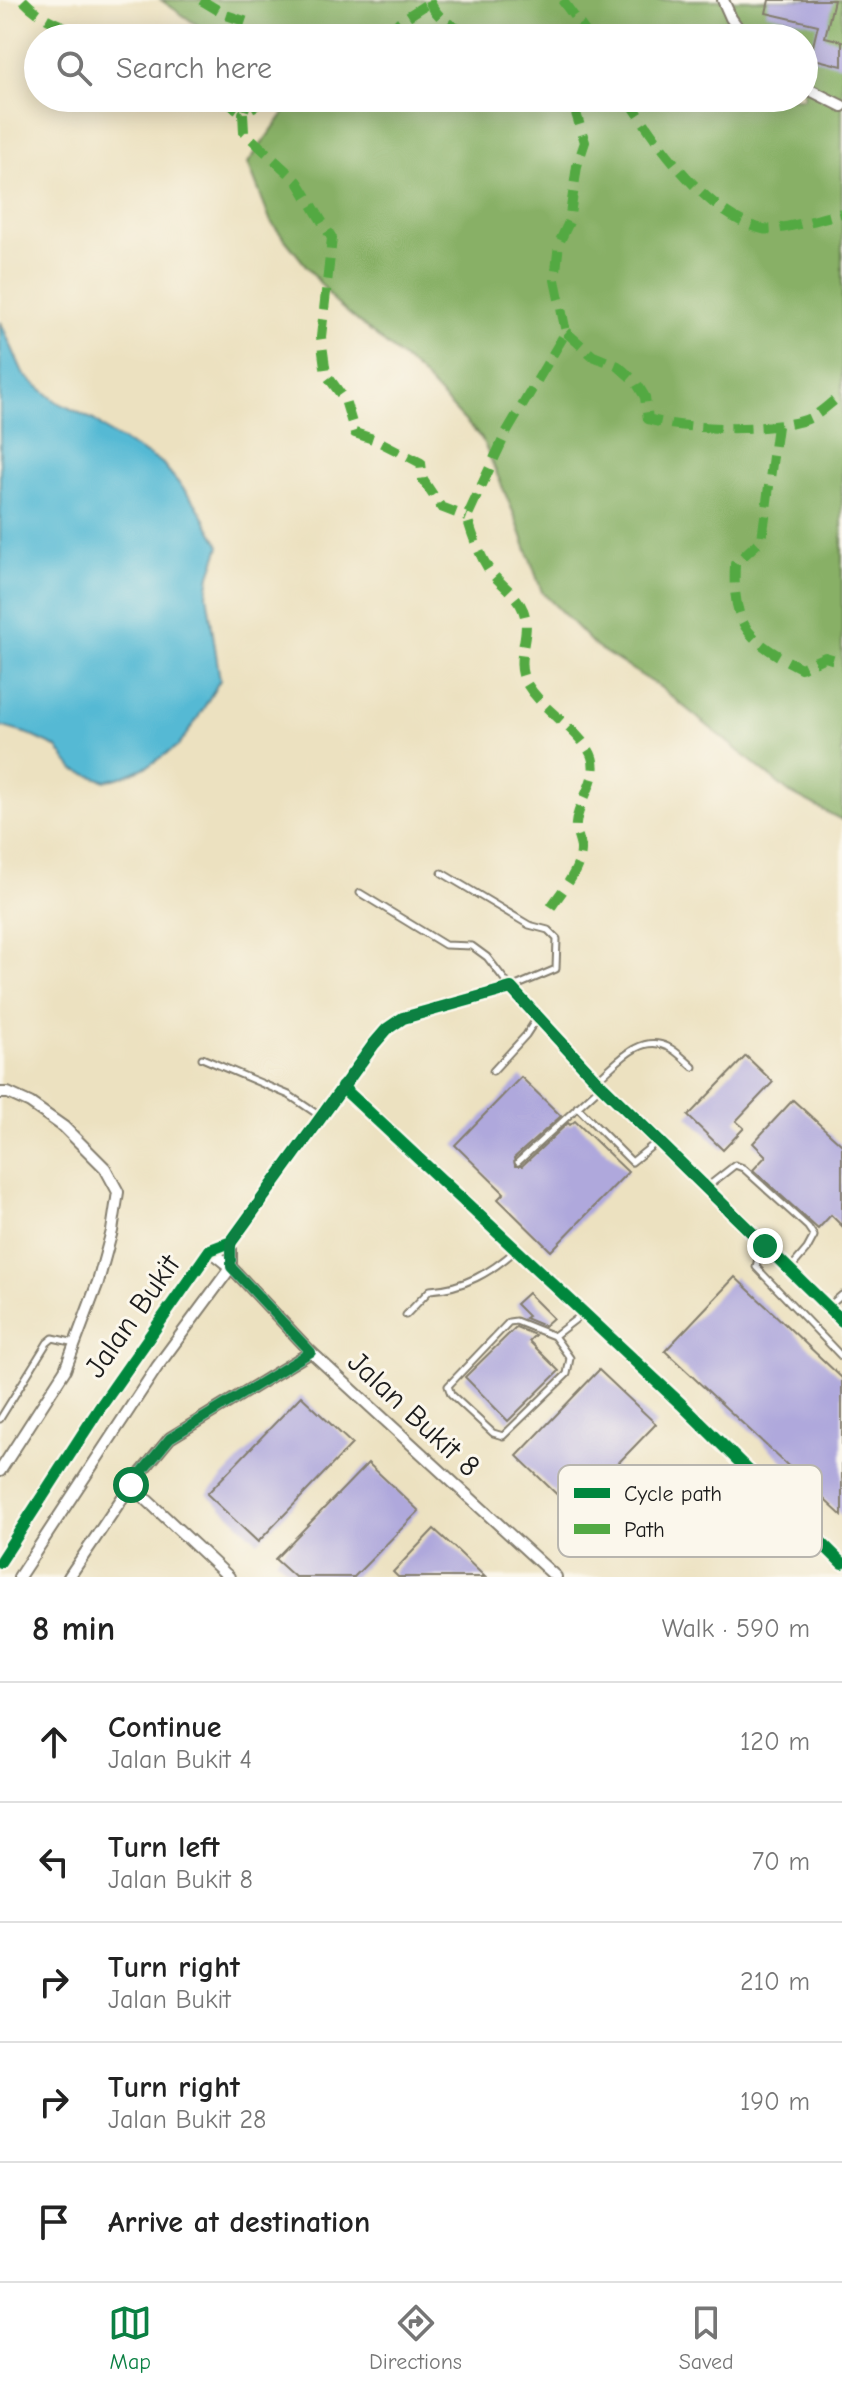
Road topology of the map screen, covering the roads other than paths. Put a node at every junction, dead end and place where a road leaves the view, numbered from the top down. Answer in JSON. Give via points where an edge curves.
{"nodes":[{"id":1,"x":723,"y":0,"type":"edge"},
{"id":2,"x":735,"y":24,"type":"edge"},
{"id":3,"x":818,"y":94,"type":"edge"},
{"id":4,"x":842,"y":106,"type":"edge"},
{"id":5,"x":442,"y":873,"type":"dead end"},
{"id":6,"x":360,"y":893,"type":"dead end"},
{"id":7,"x":511,"y":988,"type":"junction"},
{"id":8,"x":538,"y":1017,"type":"junction"},
{"id":9,"x":202,"y":1058,"type":"dead end"},
{"id":10,"x":693,"y":1067,"type":"dead end"},
{"id":11,"x":493,"y":1071,"type":"dead end"},
{"id":12,"x":599,"y":1083,"type":"junction"},
{"id":13,"x":342,"y":1087,"type":"junction"},
{"id":14,"x":0,"y":1093,"type":"edge"},
{"id":15,"x":577,"y":1107,"type":"junction"},
{"id":16,"x":321,"y":1117,"type":"junction"},
{"id":17,"x":658,"y":1141,"type":"junction"},
{"id":18,"x":518,"y":1162,"type":"dead end"},
{"id":19,"x":706,"y":1188,"type":"junction"},
{"id":20,"x":231,"y":1242,"type":"junction"},
{"id":21,"x":765,"y":1246,"type":"junction"},
{"id":22,"x":516,"y":1249,"type":"junction"},
{"id":23,"x":210,"y":1250,"type":"junction"},
{"id":24,"x":231,"y":1267,"type":"junction"},
{"id":25,"x":789,"y":1270,"type":"junction"},
{"id":26,"x":842,"y":1295,"type":"edge"},
{"id":27,"x":828,"y":1307,"type":"junction"},
{"id":28,"x":584,"y":1313,"type":"junction"},
{"id":29,"x":406,"y":1315,"type":"dead end"},
{"id":30,"x":842,"y":1321,"type":"edge"},
{"id":31,"x":554,"y":1336,"type":"junction"},
{"id":32,"x":76,"y":1343,"type":"junction"},
{"id":33,"x":311,"y":1352,"type":"junction"},
{"id":34,"x":842,"y":1357,"type":"edge"},
{"id":35,"x":0,"y":1419,"type":"edge"},
{"id":36,"x":741,"y":1465,"type":"edge"},
{"id":37,"x":0,"y":1471,"type":"edge"},
{"id":38,"x":131,"y":1485,"type":"junction"},
{"id":39,"x":822,"y":1544,"type":"edge"},
{"id":40,"x":0,"y":1562,"type":"edge"},
{"id":41,"x":842,"y":1563,"type":"edge"},
{"id":42,"x":19,"y":1577,"type":"edge"},
{"id":43,"x":69,"y":1577,"type":"edge"},
{"id":44,"x":229,"y":1577,"type":"edge"},
{"id":45,"x":556,"y":1577,"type":"edge"}],
"edges":[{"from":1,"to":2,"type":"street"},
{"from":3,"to":4,"type":"street"},
{"from":5,"to":7,"type":"lane","via":[[557,939],[556,969]]},
{"from":6,"to":7,"type":"lane","via":[[445,945],[472,946]]},
{"from":7,"to":8,"type":"street"},
{"from":7,"to":13,"type":"street","via":[[403,1018],[381,1036]]},
{"from":8,"to":11,"type":"lane"},
{"from":8,"to":12,"type":"street"},
{"from":9,"to":16,"type":"lane","via":[[289,1095]]},
{"from":10,"to":12,"type":"lane","via":[[668,1047],[648,1042],[632,1049]]},
{"from":12,"to":15,"type":"lane"},
{"from":12,"to":17,"type":"street"},
{"from":13,"to":16,"type":"street"},
{"from":13,"to":22,"type":"street"},
{"from":14,"to":32,"type":"street","via":[[30,1103],[64,1127],[105,1168],[118,1192],[98,1282]]},
{"from":15,"to":17,"type":"lane","via":[[632,1162]]},
{"from":15,"to":18,"type":"lane"},
{"from":16,"to":20,"type":"street"},
{"from":17,"to":19,"type":"street"},
{"from":19,"to":21,"type":"street"},
{"from":19,"to":25,"type":"lane","via":[[735,1165],[743,1168],[808,1227],[814,1236]]},
{"from":20,"to":23,"type":"street","name":"Jalan Bukit"},
{"from":20,"to":24,"type":"street","name":"Jalan Bukit"},
{"from":21,"to":25,"type":"street"},
{"from":21,"to":34,"type":"lane","via":[[756,1267]]},
{"from":22,"to":28,"type":"street"},
{"from":22,"to":29,"type":"lane","via":[[470,1283],[430,1290]]},
{"from":23,"to":24,"type":"street","name":"Jalan Bukit 8"},
{"from":23,"to":40,"type":"street","name":"Jalan Bukit"},
{"from":24,"to":33,"type":"street","name":"Jalan Bukit 8"},
{"from":24,"to":42,"type":"street","name":"Jalan Bukit","via":[[157,1367]]},
{"from":25,"to":27,"type":"street"},
{"from":26,"to":27,"type":"lane"},
{"from":27,"to":30,"type":"street"},
{"from":28,"to":31,"type":"lane"},
{"from":28,"to":36,"type":"street"},
{"from":31,"to":31,"type":"lane","via":[[570,1358],[567,1374],[503,1436],[451,1394],[450,1381],[509,1322]]},
{"from":32,"to":35,"type":"lane","via":[[53,1338],[47,1343]]},
{"from":32,"to":37,"type":"street","via":[[65,1370]]},
{"from":33,"to":38,"type":"street","via":[[170,1438]]},
{"from":33,"to":45,"type":"street","name":"Jalan Bukit 8"},
{"from":38,"to":43,"type":"street"},
{"from":38,"to":44,"type":"street"},
{"from":39,"to":41,"type":"street"}]}
